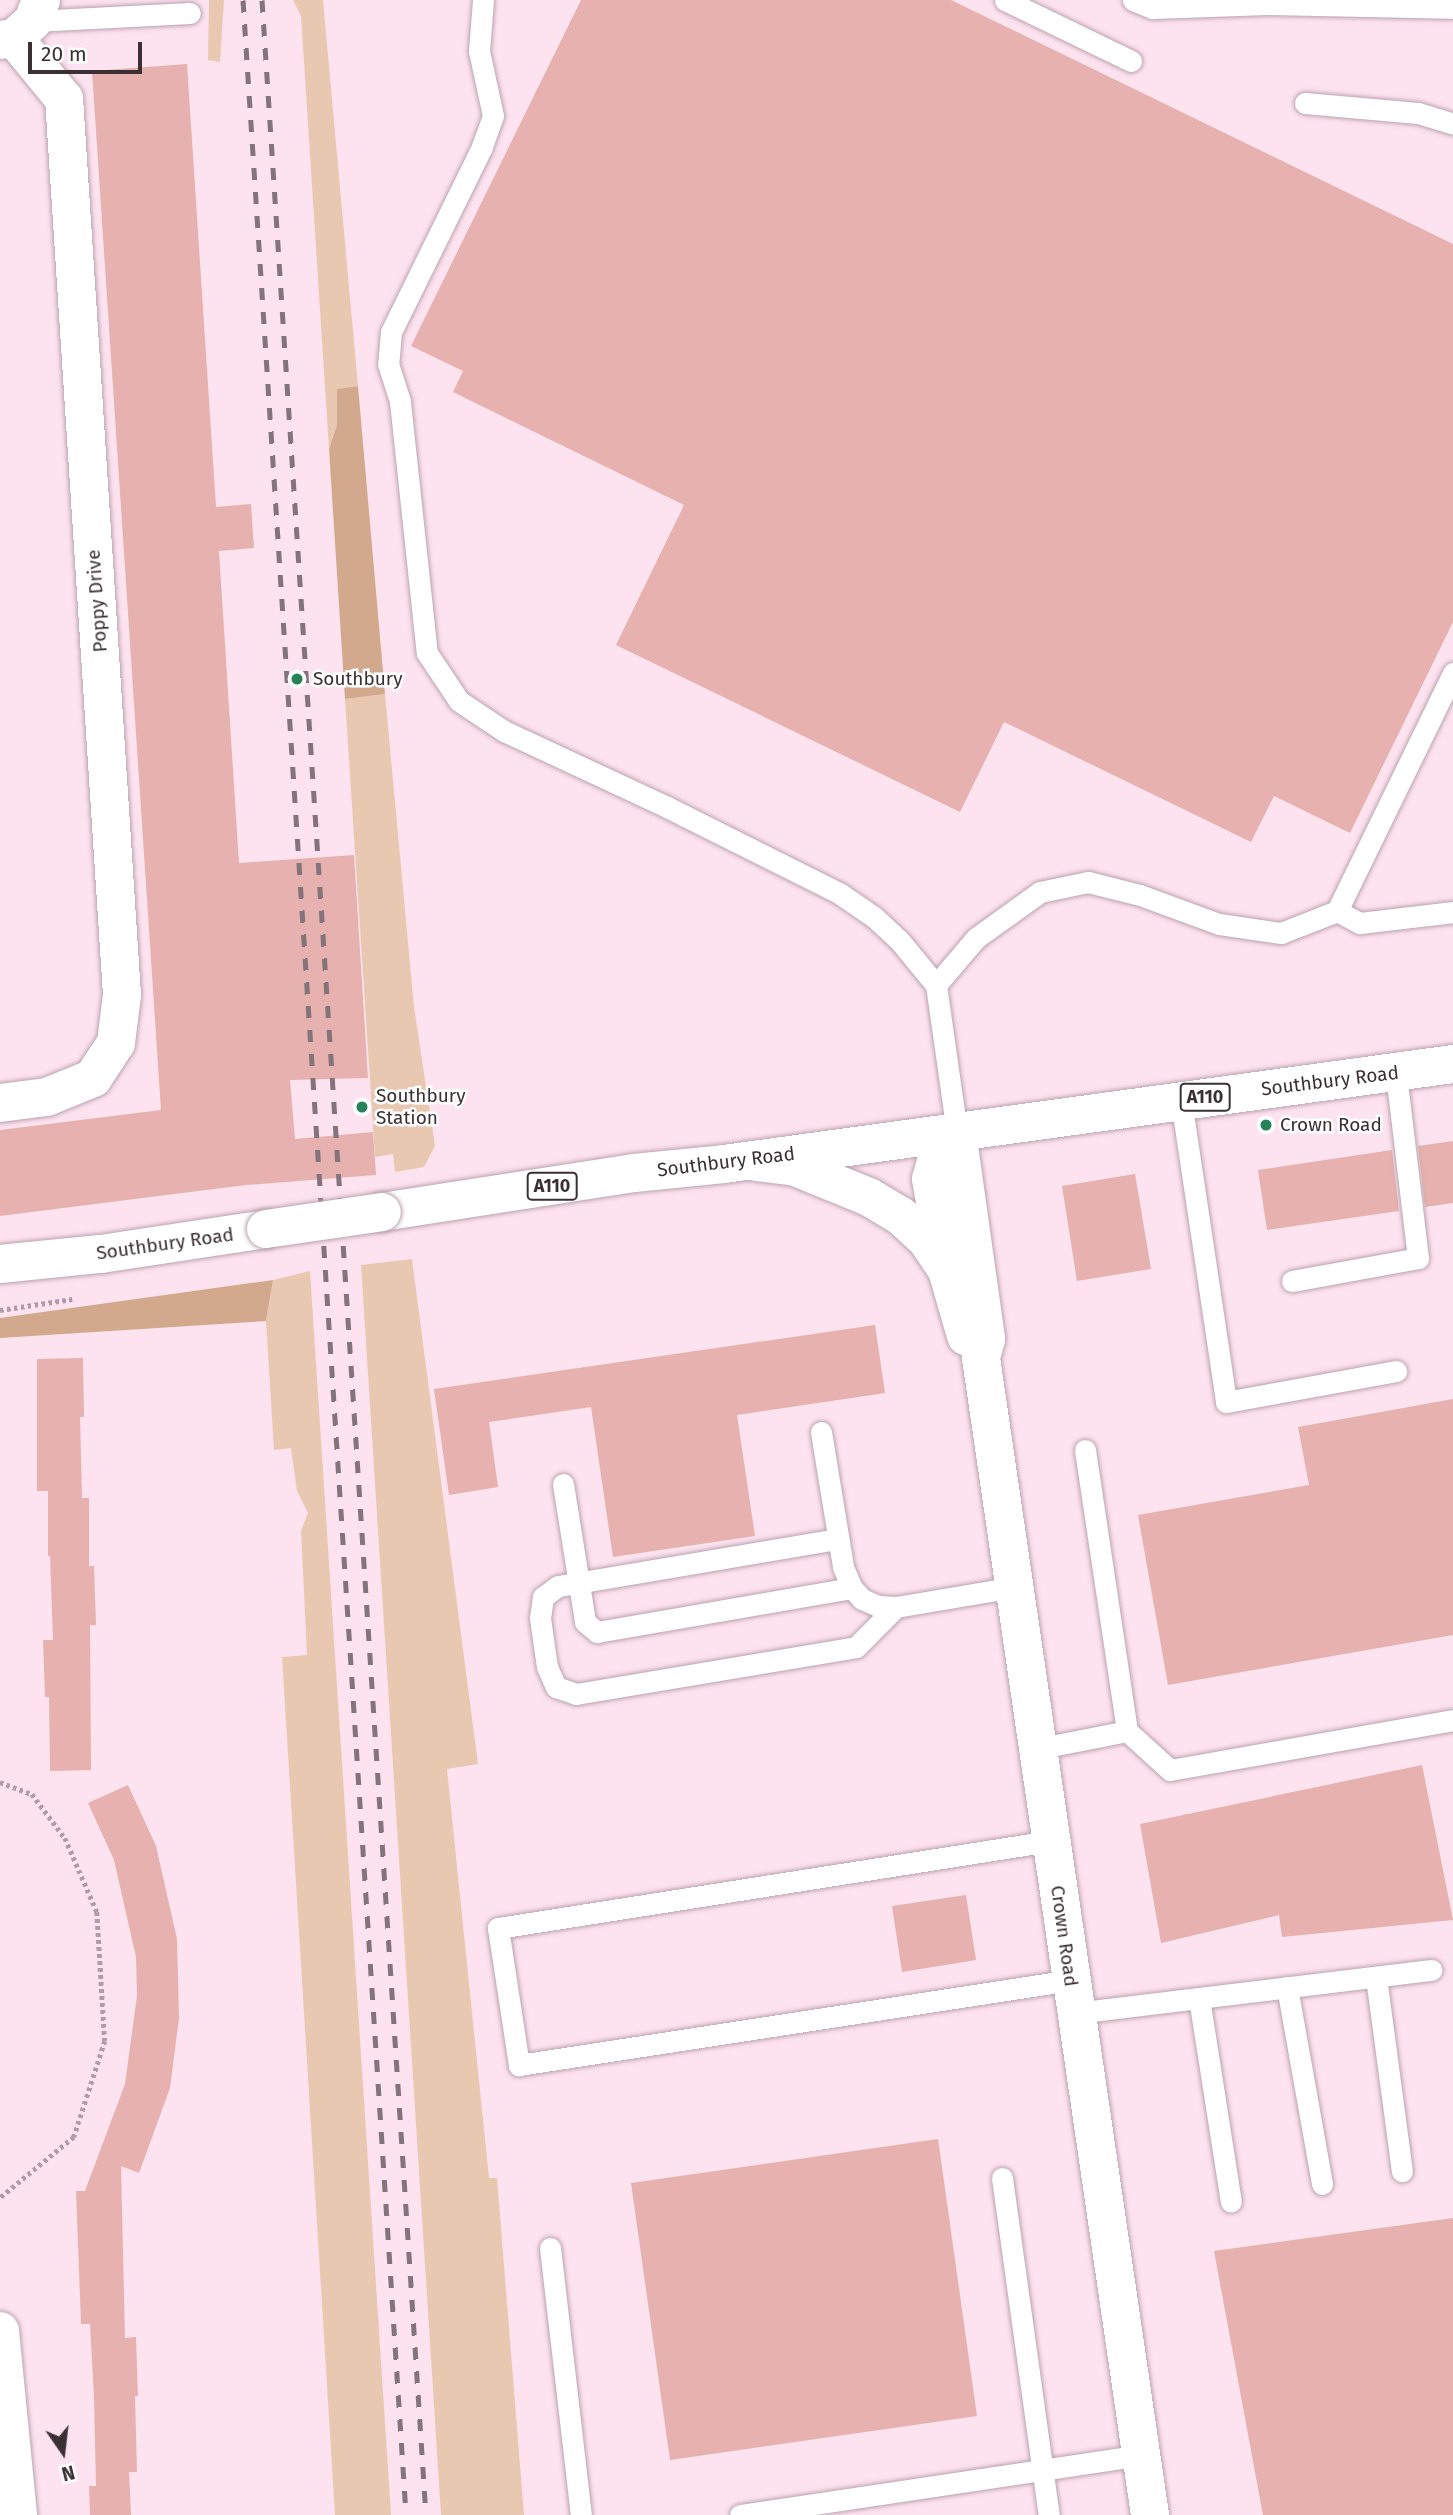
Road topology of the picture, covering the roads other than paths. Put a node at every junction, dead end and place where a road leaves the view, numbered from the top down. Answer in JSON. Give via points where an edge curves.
{"nodes":[{"id":1,"x":483,"y":0,"type":"edge"},
{"id":2,"x":1005,"y":0,"type":"edge"},
{"id":3,"x":1133,"y":0,"type":"edge"},
{"id":4,"x":1453,"y":8,"type":"edge"},
{"id":5,"x":190,"y":13,"type":"dead end"},
{"id":6,"x":22,"y":25,"type":"edge"},
{"id":7,"x":1131,"y":61,"type":"dead end"},
{"id":8,"x":1305,"y":103,"type":"dead end"},
{"id":9,"x":1453,"y":124,"type":"edge"},
{"id":10,"x":1453,"y":673,"type":"edge"},
{"id":11,"x":1337,"y":911,"type":"junction"},
{"id":12,"x":1453,"y":912,"type":"edge"},
{"id":13,"x":936,"y":985,"type":"junction"},
{"id":14,"x":1453,"y":1064,"type":"edge"},
{"id":15,"x":1396,"y":1073,"type":"junction"},
{"id":16,"x":1181,"y":1100,"type":"junction"},
{"id":17,"x":0,"y":1103,"type":"edge"},
{"id":18,"x":957,"y":1132,"type":"junction"},
{"id":19,"x":746,"y":1160,"type":"junction"},
{"id":20,"x":0,"y":1264,"type":"edge"},
{"id":21,"x":947,"y":1270,"type":"junction"},
{"id":22,"x":1292,"y":1281,"type":"dead end"},
{"id":23,"x":981,"y":1358,"type":"junction"},
{"id":24,"x":1395,"y":1371,"type":"dead end"},
{"id":25,"x":821,"y":1432,"type":"dead end"},
{"id":26,"x":1085,"y":1450,"type":"dead end"},
{"id":27,"x":563,"y":1484,"type":"dead end"},
{"id":28,"x":837,"y":1539,"type":"junction"},
{"id":29,"x":579,"y":1581,"type":"junction"},
{"id":30,"x":1014,"y":1587,"type":"junction"},
{"id":31,"x":852,"y":1588,"type":"junction"},
{"id":32,"x":896,"y":1607,"type":"junction"},
{"id":33,"x":1453,"y":1720,"type":"edge"},
{"id":34,"x":1127,"y":1731,"type":"junction"},
{"id":35,"x":1037,"y":1749,"type":"junction"},
{"id":36,"x":1050,"y":1841,"type":"junction"},
{"id":37,"x":1431,"y":1970,"type":"dead end"},
{"id":38,"x":1376,"y":1977,"type":"junction"},
{"id":39,"x":1287,"y":1987,"type":"junction"},
{"id":40,"x":1073,"y":1996,"type":"junction"},
{"id":41,"x":1199,"y":1998,"type":"junction"},
{"id":42,"x":1402,"y":2171,"type":"dead end"},
{"id":43,"x":1002,"y":2178,"type":"dead end"},
{"id":44,"x":1322,"y":2184,"type":"dead end"},
{"id":45,"x":1231,"y":2202,"type":"dead end"},
{"id":46,"x":550,"y":2248,"type":"dead end"},
{"id":47,"x":0,"y":2331,"type":"edge"},
{"id":48,"x":1141,"y":2455,"type":"junction"},
{"id":49,"x":1043,"y":2469,"type":"junction"},
{"id":50,"x":18,"y":2515,"type":"edge"},
{"id":51,"x":581,"y":2515,"type":"edge"},
{"id":52,"x":740,"y":2515,"type":"edge"},
{"id":53,"x":1049,"y":2515,"type":"edge"},
{"id":54,"x":1150,"y":2515,"type":"edge"}],
"edges":[{"from":1,"to":13,"type":"lane","via":[[479,51],[493,116],[391,332],[388,364],[400,402],[427,653],[459,701],[504,731],[839,893],[900,940]]},
{"from":2,"to":7,"type":"lane"},
{"from":3,"to":4,"type":"lane","via":[[1152,8],[1267,4]]},
{"from":5,"to":6,"type":"lane"},
{"from":6,"to":17,"type":"street","name":"Poppy Drive","via":[[64,99],[122,995],[116,1043],[93,1078],[47,1097]]},
{"from":8,"to":9,"type":"lane","via":[[1418,113]]},
{"from":10,"to":11,"type":"lane"},
{"from":11,"to":12,"type":"lane","via":[[1360,923]]},
{"from":11,"to":13,"type":"lane","via":[[1281,933],[1219,924],[1088,882],[1040,892],[976,938]]},
{"from":13,"to":18,"type":"lane"},
{"from":14,"to":15,"type":"street","name":"Southbury Road","number":"A110"},
{"from":15,"to":16,"type":"street","name":"Southbury Road","number":"A110"},
{"from":15,"to":22,"type":"lane","via":[[1418,1258]]},
{"from":16,"to":18,"type":"street","name":"Southbury Road","number":"A110"},
{"from":16,"to":24,"type":"lane","via":[[1226,1402]]},
{"from":18,"to":19,"type":"street","name":"Southbury Road","number":"A110"},
{"from":18,"to":21,"type":"street","name":"Crown Road","via":[[937,1158],[931,1179]]},
{"from":18,"to":23,"type":"street","name":"Crown Road","via":[[986,1339]]},
{"from":19,"to":20,"type":"street","name":"Southbury Road","number":"A110","bridge":true,"via":[[101,1254]]},
{"from":19,"to":21,"type":"street","name":"Crown Road","via":[[795,1167],[869,1197],[901,1216],[926,1239]]},
{"from":21,"to":23,"type":"street","name":"Crown Road","via":[[967,1341]]},
{"from":23,"to":30,"type":"street","name":"Crown Road"},
{"from":25,"to":28,"type":"lane"},
{"from":26,"to":34,"type":"lane"},
{"from":27,"to":29,"type":"lane"},
{"from":28,"to":29,"type":"lane"},
{"from":28,"to":31,"type":"lane"},
{"from":29,"to":31,"type":"lane","via":[[585,1622],[597,1632]]},
{"from":29,"to":32,"type":"lane","via":[[558,1586],[543,1597],[540,1618],[547,1667],[556,1687],[576,1694],[856,1647]]},
{"from":30,"to":32,"type":"lane"},
{"from":30,"to":35,"type":"street","name":"Crown Road"},
{"from":31,"to":32,"type":"lane","via":[[878,1606]]},
{"from":33,"to":34,"type":"lane","via":[[1170,1770]]},
{"from":34,"to":35,"type":"lane"},
{"from":35,"to":36,"type":"street","name":"Crown Road"},
{"from":36,"to":40,"type":"street","name":"Crown Road"},
{"from":36,"to":40,"type":"lane","via":[[498,1928],[519,2065]]},
{"from":37,"to":38,"type":"lane"},
{"from":38,"to":39,"type":"lane"},
{"from":38,"to":42,"type":"lane"},
{"from":39,"to":41,"type":"lane"},
{"from":39,"to":44,"type":"lane"},
{"from":40,"to":41,"type":"lane"},
{"from":40,"to":48,"type":"street","name":"Crown Road"},
{"from":41,"to":45,"type":"lane"},
{"from":43,"to":49,"type":"lane"},
{"from":46,"to":51,"type":"lane"},
{"from":47,"to":50,"type":"street"},
{"from":48,"to":49,"type":"lane"},
{"from":48,"to":54,"type":"street","name":"Crown Road"},
{"from":49,"to":52,"type":"lane"},
{"from":49,"to":53,"type":"lane"}]}
